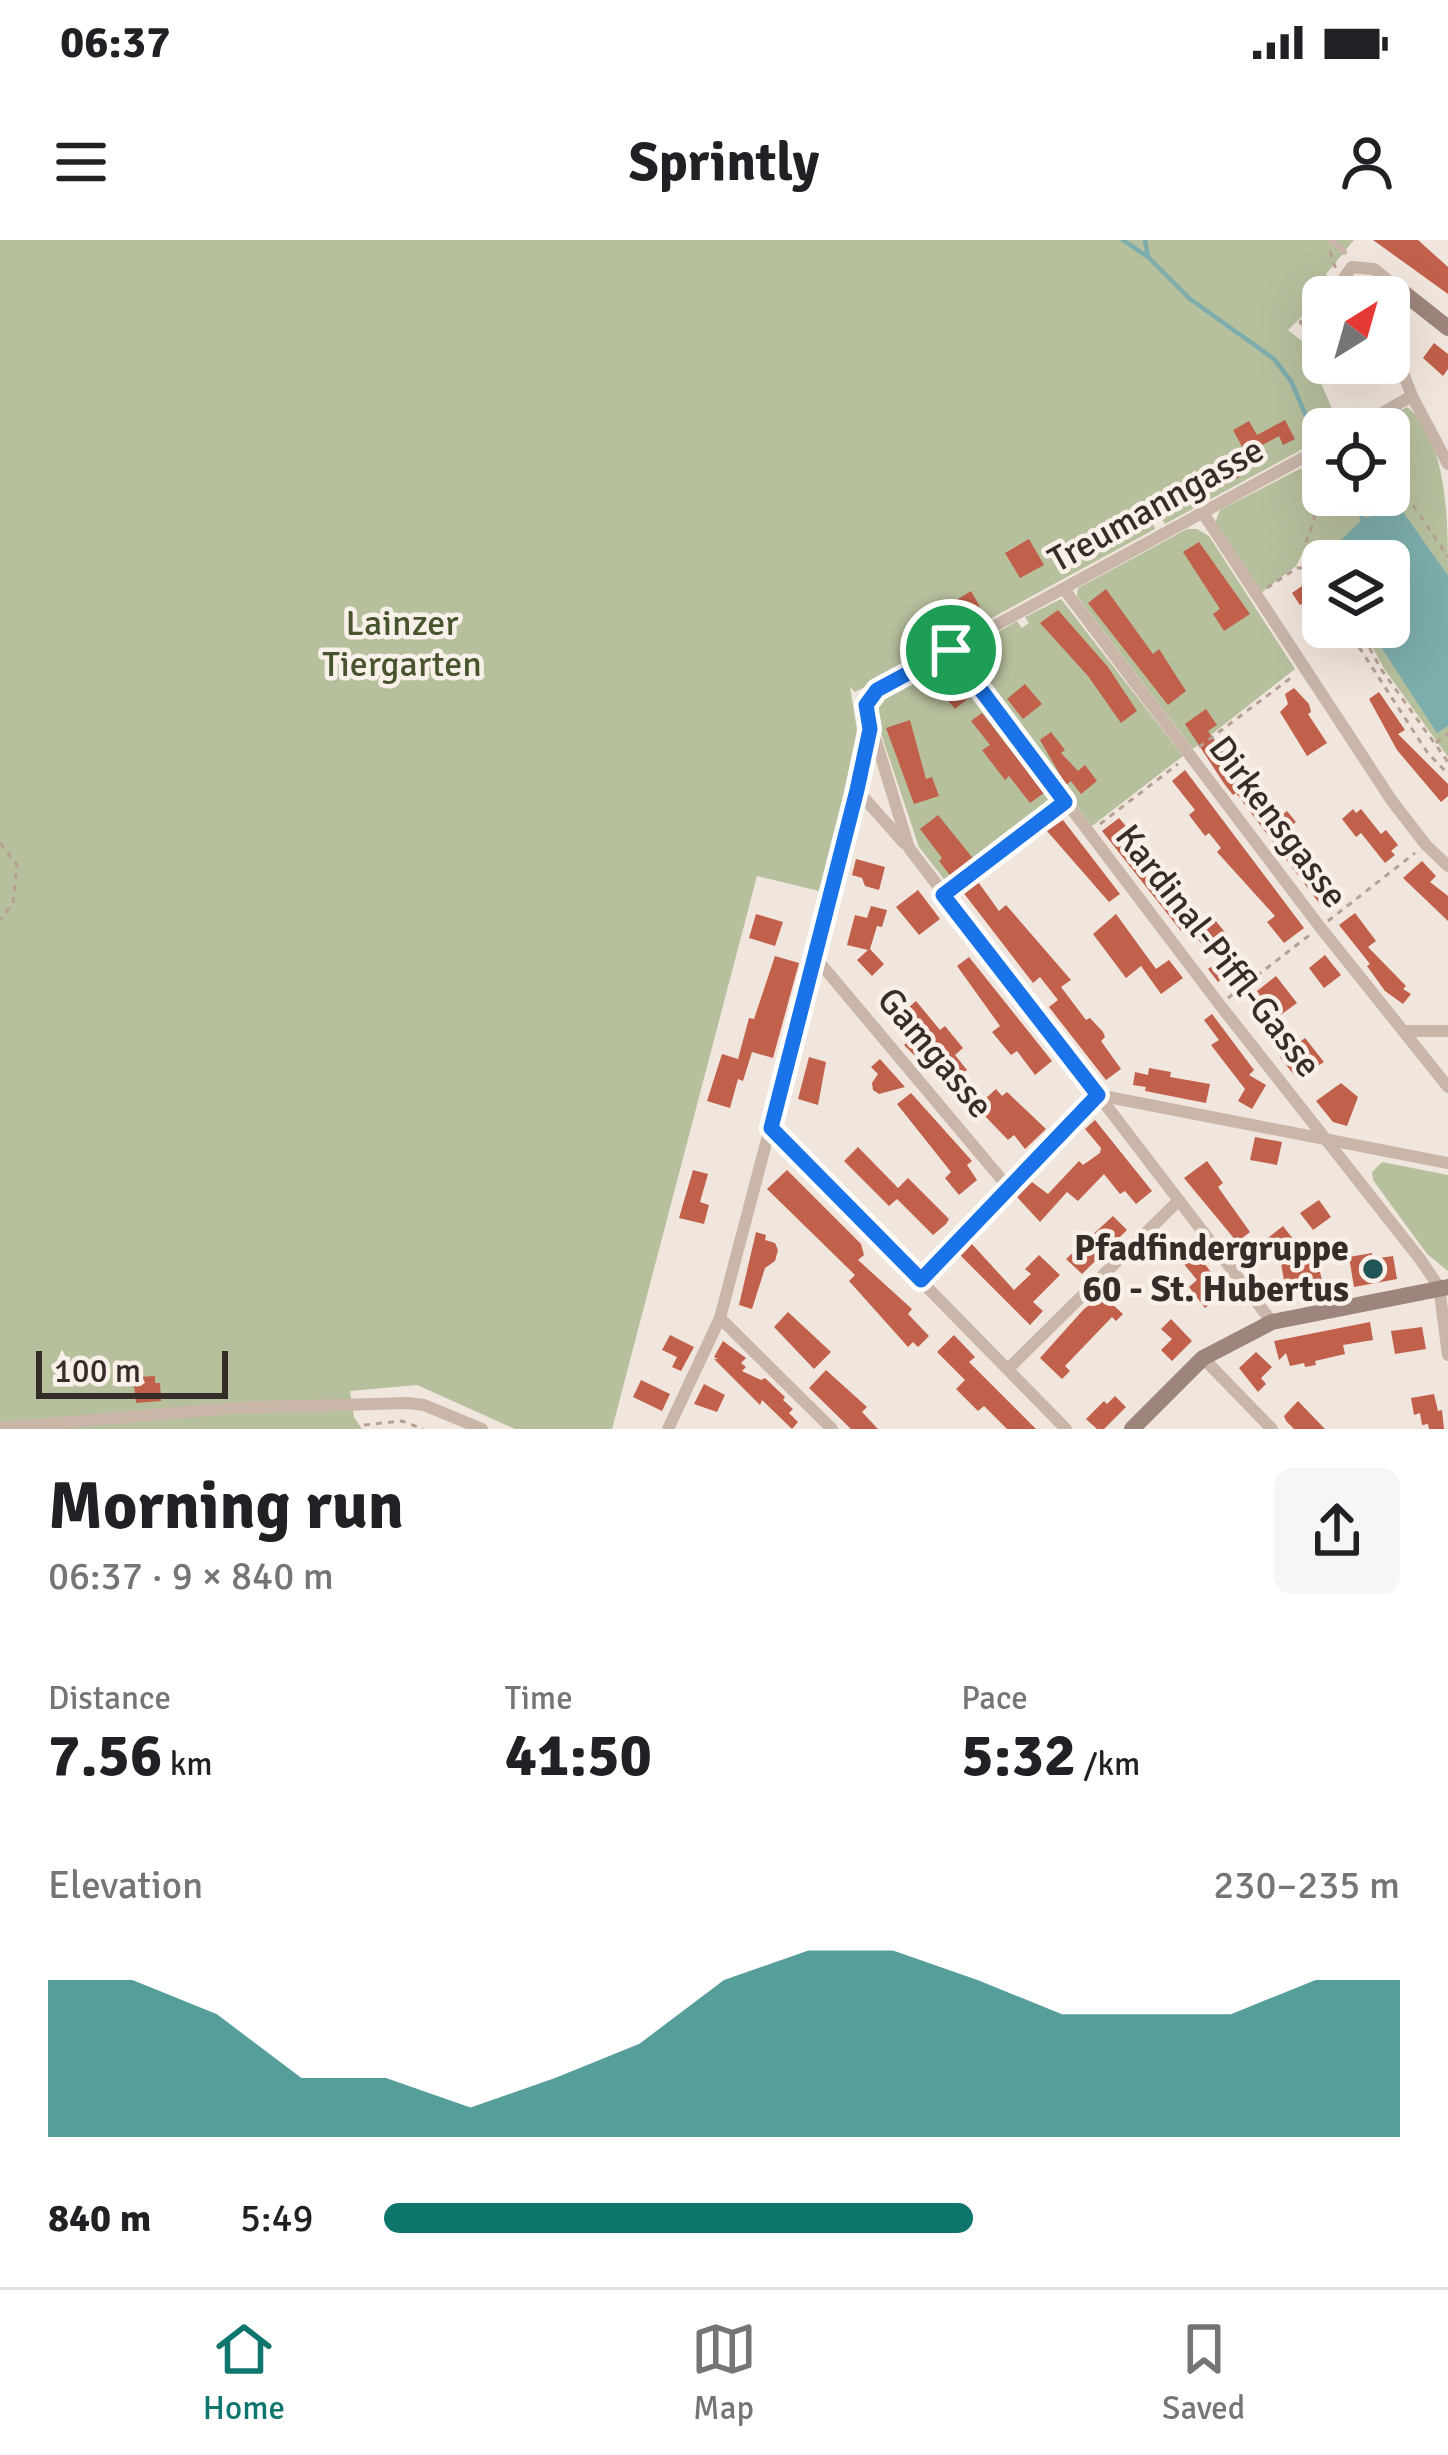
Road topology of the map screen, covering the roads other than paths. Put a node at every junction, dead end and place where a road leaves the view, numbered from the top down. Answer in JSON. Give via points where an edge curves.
{"nodes":[{"id":1,"x":1329,"y":240,"type":"edge"},
{"id":2,"x":1344,"y":252,"type":"dead end"},
{"id":3,"x":1345,"y":276,"type":"edge"},
{"id":4,"x":1383,"y":276,"type":"edge"},
{"id":5,"x":1410,"y":297,"type":"edge"},
{"id":6,"x":1448,"y":328,"type":"edge"},
{"id":7,"x":1407,"y":384,"type":"edge"},
{"id":8,"x":1415,"y":402,"type":"junction"},
{"id":9,"x":1392,"y":408,"type":"edge"},
{"id":10,"x":1302,"y":459,"type":"edge"},
{"id":11,"x":1448,"y":464,"type":"edge"},
{"id":12,"x":1203,"y":513,"type":"junction"},
{"id":13,"x":1064,"y":590,"type":"junction"},
{"id":14,"x":951,"y":650,"type":"junction"},
{"id":15,"x":870,"y":729,"type":"junction"},
{"id":16,"x":857,"y":790,"type":"junction"},
{"id":17,"x":909,"y":848,"type":"junction"},
{"id":18,"x":1448,"y":866,"type":"edge"},
{"id":19,"x":815,"y":958,"type":"junction"},
{"id":20,"x":1407,"y":1031,"type":"junction"},
{"id":21,"x":1448,"y":1031,"type":"edge"},
{"id":22,"x":1448,"y":1087,"type":"edge"},
{"id":23,"x":1098,"y":1095,"type":"junction"},
{"id":24,"x":771,"y":1128,"type":"junction"},
{"id":25,"x":1326,"y":1139,"type":"junction"},
{"id":26,"x":1448,"y":1163,"type":"edge"},
{"id":27,"x":1008,"y":1187,"type":"junction"},
{"id":28,"x":1178,"y":1201,"type":"junction"},
{"id":29,"x":921,"y":1280,"type":"junction"},
{"id":30,"x":1443,"y":1287,"type":"edge"},
{"id":31,"x":720,"y":1318,"type":"junction"},
{"id":32,"x":1272,"y":1322,"type":"junction"},
{"id":33,"x":1448,"y":1355,"type":"edge"},
{"id":34,"x":1203,"y":1358,"type":"junction"},
{"id":35,"x":1008,"y":1369,"type":"junction"},
{"id":36,"x":52,"y":1426,"type":"edge"},
{"id":37,"x":0,"y":1428,"type":"edge"},
{"id":38,"x":482,"y":1429,"type":"edge"},
{"id":39,"x":668,"y":1429,"type":"edge"},
{"id":40,"x":832,"y":1429,"type":"edge"},
{"id":41,"x":1066,"y":1429,"type":"edge"},
{"id":42,"x":1132,"y":1429,"type":"edge"},
{"id":43,"x":1272,"y":1429,"type":"edge"}],
"edges":[{"from":1,"to":2,"type":"lane"},
{"from":3,"to":4,"type":"street","via":[[1352,267]]},
{"from":5,"to":6,"type":"street"},
{"from":7,"to":8,"type":"street"},
{"from":8,"to":9,"type":"street"},
{"from":8,"to":11,"type":"street"},
{"from":10,"to":12,"type":"street","name":"Treumanngasse"},
{"from":12,"to":13,"type":"street","name":"Treumanngasse"},
{"from":12,"to":18,"type":"street","via":[[1392,801]]},
{"from":13,"to":14,"type":"street","name":"Treumanngasse"},
{"from":13,"to":20,"type":"street","name":"Dirkensgasse"},
{"from":14,"to":15,"type":"street","name":"Treumanngasse","via":[[869,696]]},
{"from":14,"to":25,"type":"street","name":"Kardinal-Piffl-Gasse"},
{"from":15,"to":16,"type":"street"},
{"from":15,"to":17,"type":"street"},
{"from":16,"to":17,"type":"street"},
{"from":16,"to":19,"type":"street"},
{"from":17,"to":23,"type":"street"},
{"from":19,"to":24,"type":"street"},
{"from":19,"to":27,"type":"street","name":"Gamgasse"},
{"from":20,"to":21,"type":"street"},
{"from":20,"to":22,"type":"street","name":"Dirkensgasse"},
{"from":23,"to":25,"type":"street"},
{"from":23,"to":27,"type":"street"},
{"from":23,"to":28,"type":"street"},
{"from":24,"to":29,"type":"street"},
{"from":24,"to":31,"type":"street"},
{"from":25,"to":26,"type":"street"},
{"from":25,"to":30,"type":"street","name":"Kardinal-Piffl-Gasse"},
{"from":27,"to":29,"type":"street"},
{"from":28,"to":32,"type":"street"},
{"from":28,"to":35,"type":"street"},
{"from":29,"to":35,"type":"street"},
{"from":30,"to":32,"type":"street"},
{"from":30,"to":33,"type":"street"},
{"from":31,"to":39,"type":"street"},
{"from":31,"to":40,"type":"street"},
{"from":32,"to":34,"type":"street"},
{"from":34,"to":42,"type":"street"},
{"from":34,"to":43,"type":"street"},
{"from":35,"to":41,"type":"street"},
{"from":36,"to":37,"type":"street"},
{"from":36,"to":38,"type":"street","via":[[232,1408],[408,1403]]}]}
